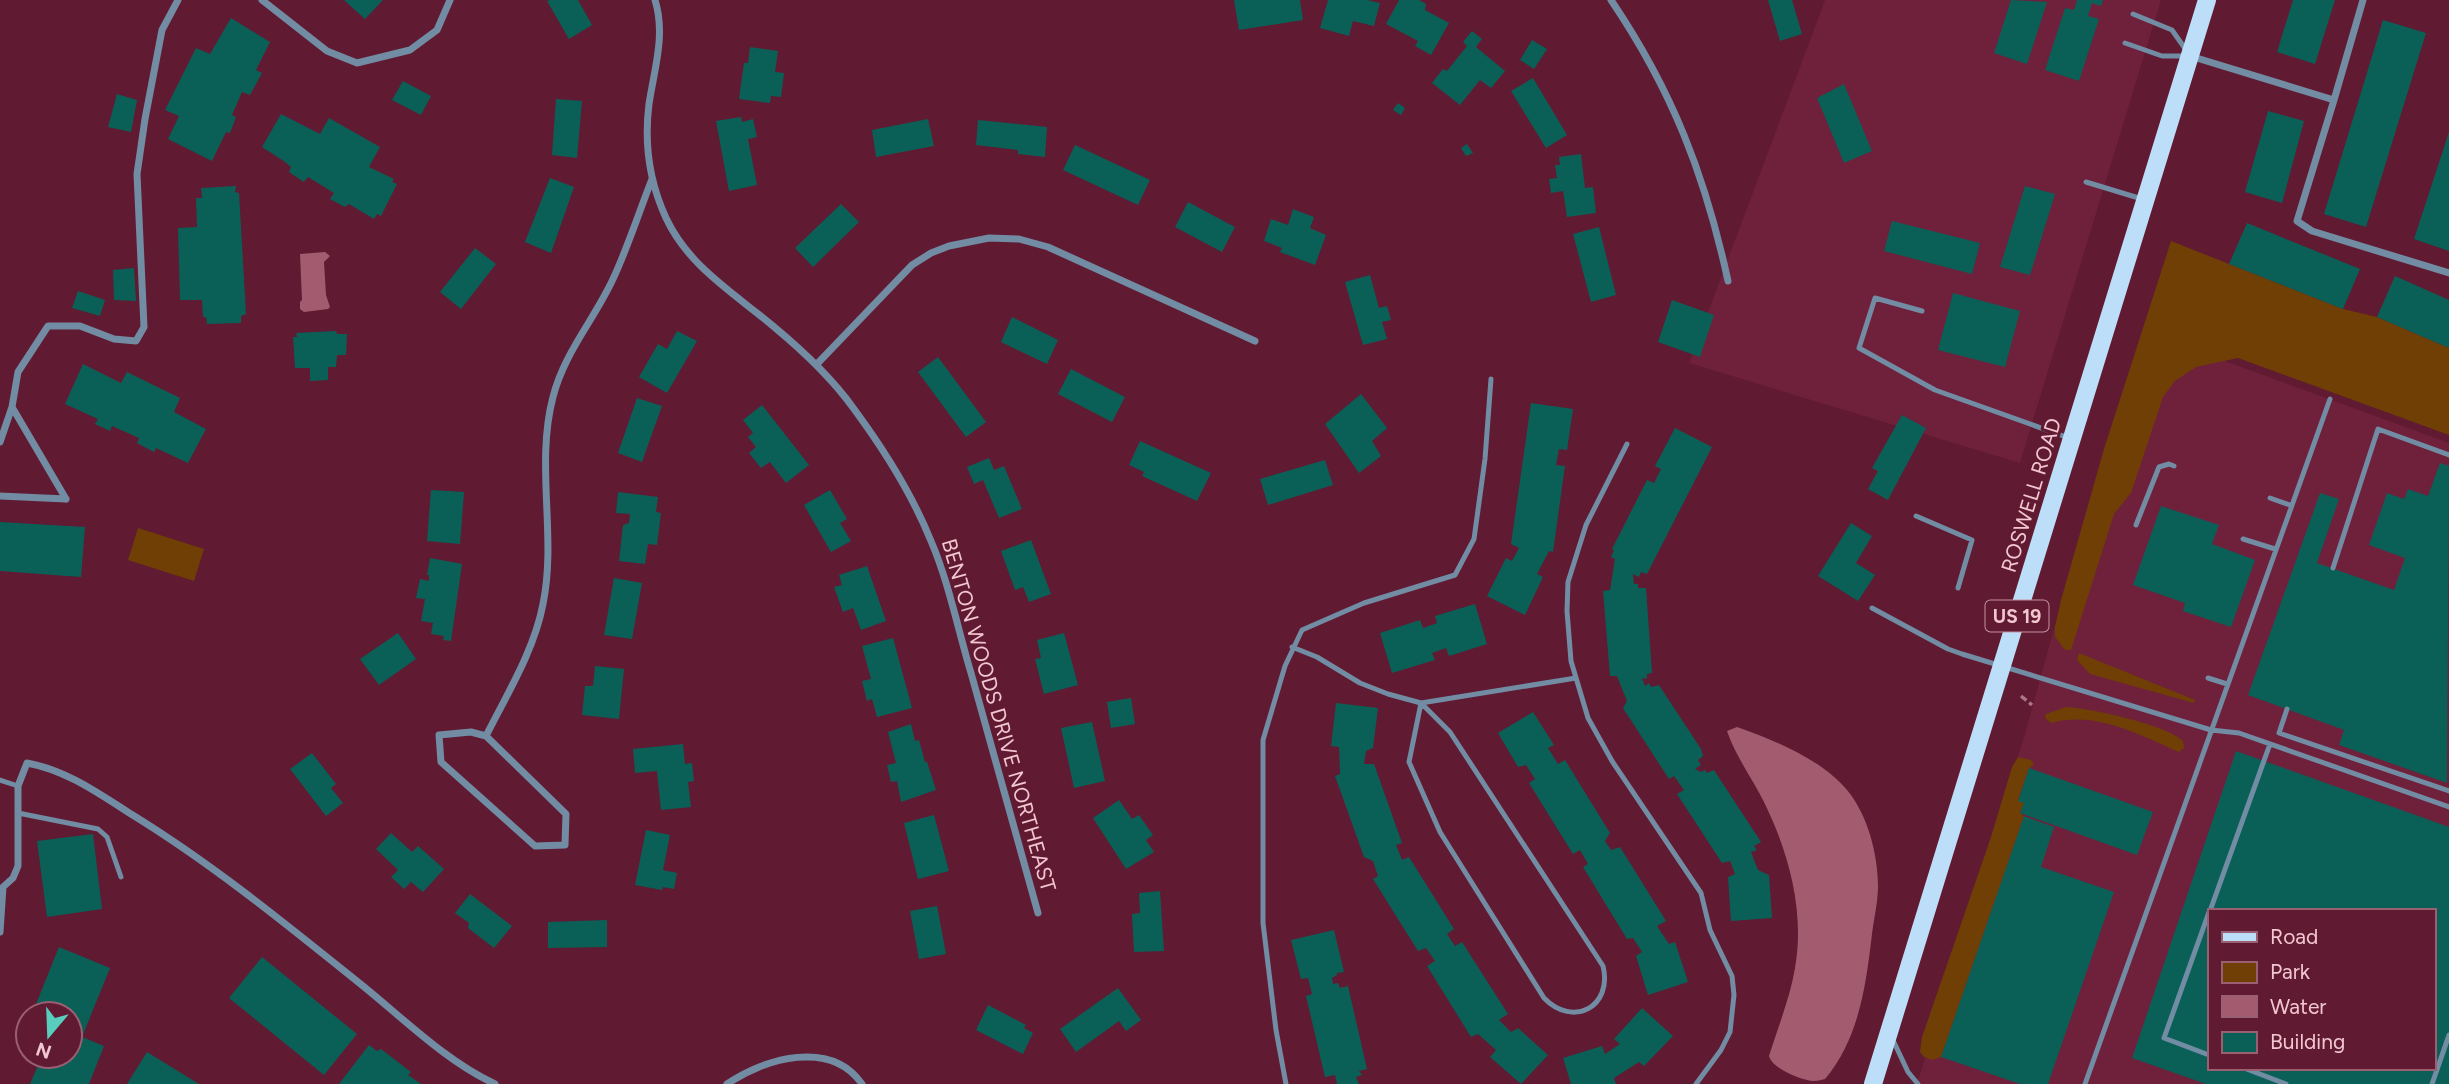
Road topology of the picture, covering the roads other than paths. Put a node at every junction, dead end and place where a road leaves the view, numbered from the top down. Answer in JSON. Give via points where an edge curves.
{"nodes":[{"id":1,"x":178,"y":0,"type":"edge"},
{"id":2,"x":262,"y":0,"type":"edge"},
{"id":3,"x":450,"y":0,"type":"edge"},
{"id":4,"x":655,"y":0,"type":"edge"},
{"id":5,"x":1611,"y":0,"type":"edge"},
{"id":6,"x":2207,"y":0,"type":"edge"},
{"id":7,"x":2363,"y":0,"type":"edge"},
{"id":8,"x":2133,"y":14,"type":"dead end"},
{"id":9,"x":2125,"y":43,"type":"dead end"},
{"id":10,"x":2190,"y":56,"type":"junction"},
{"id":11,"x":2334,"y":100,"type":"junction"},
{"id":12,"x":652,"y":179,"type":"junction"},
{"id":13,"x":2086,"y":181,"type":"dead end"},
{"id":14,"x":2145,"y":200,"type":"junction"},
{"id":15,"x":2449,"y":273,"type":"edge"},
{"id":16,"x":1728,"y":281,"type":"dead end"},
{"id":17,"x":1922,"y":311,"type":"dead end"},
{"id":18,"x":1255,"y":341,"type":"dead end"},
{"id":19,"x":816,"y":365,"type":"junction"},
{"id":20,"x":1491,"y":379,"type":"dead end"},
{"id":21,"x":2330,"y":399,"type":"dead end"},
{"id":22,"x":12,"y":407,"type":"junction"},
{"id":23,"x":2072,"y":439,"type":"junction"},
{"id":24,"x":0,"y":442,"type":"edge"},
{"id":25,"x":1627,"y":444,"type":"dead end"},
{"id":26,"x":2449,"y":455,"type":"edge"},
{"id":27,"x":2174,"y":466,"type":"dead end"},
{"id":28,"x":0,"y":496,"type":"edge"},
{"id":29,"x":2270,"y":498,"type":"dead end"},
{"id":30,"x":2290,"y":505,"type":"junction"},
{"id":31,"x":1916,"y":516,"type":"dead end"},
{"id":32,"x":2136,"y":525,"type":"dead end"},
{"id":33,"x":2243,"y":539,"type":"dead end"},
{"id":34,"x":2275,"y":549,"type":"junction"},
{"id":35,"x":2333,"y":568,"type":"dead end"},
{"id":36,"x":1958,"y":588,"type":"dead end"},
{"id":37,"x":1872,"y":608,"type":"dead end"},
{"id":38,"x":1292,"y":647,"type":"junction"},
{"id":39,"x":2002,"y":667,"type":"junction"},
{"id":40,"x":1576,"y":678,"type":"junction"},
{"id":41,"x":2208,"y":678,"type":"dead end"},
{"id":42,"x":2227,"y":684,"type":"junction"},
{"id":43,"x":1421,"y":703,"type":"junction"},
{"id":44,"x":2287,"y":709,"type":"dead end"},
{"id":45,"x":2211,"y":730,"type":"junction"},
{"id":46,"x":485,"y":736,"type":"junction"},
{"id":47,"x":2270,"y":744,"type":"junction"},
{"id":48,"x":0,"y":780,"type":"edge"},
{"id":49,"x":18,"y":786,"type":"junction"},
{"id":50,"x":2449,"y":791,"type":"edge"},
{"id":51,"x":2449,"y":807,"type":"edge"},
{"id":52,"x":18,"y":813,"type":"junction"},
{"id":53,"x":121,"y":877,"type":"dead end"},
{"id":54,"x":1,"y":887,"type":"edge"},
{"id":55,"x":2210,"y":909,"type":"edge"},
{"id":56,"x":1038,"y":913,"type":"dead end"},
{"id":57,"x":2208,"y":914,"type":"edge"},
{"id":58,"x":0,"y":932,"type":"edge"},
{"id":59,"x":1889,"y":1032,"type":"junction"},
{"id":60,"x":2449,"y":1035,"type":"edge"},
{"id":61,"x":2208,"y":1055,"type":"edge"},
{"id":62,"x":2249,"y":1070,"type":"edge"},
{"id":63,"x":495,"y":1084,"type":"edge"},
{"id":64,"x":727,"y":1084,"type":"edge"},
{"id":65,"x":862,"y":1084,"type":"edge"},
{"id":66,"x":1286,"y":1084,"type":"edge"},
{"id":67,"x":1696,"y":1084,"type":"edge"},
{"id":68,"x":1873,"y":1084,"type":"edge"},
{"id":69,"x":1918,"y":1084,"type":"edge"},
{"id":70,"x":2085,"y":1084,"type":"edge"},
{"id":71,"x":2286,"y":1084,"type":"edge"},
{"id":72,"x":2432,"y":1084,"type":"edge"}],
"edges":[{"from":1,"to":22,"type":"street","via":[[162,30],[137,174],[144,327],[136,341],[114,339],[80,326],[48,326],[18,372]]},
{"from":2,"to":3,"type":"street","via":[[327,51],[357,63],[410,50],[437,30]]},
{"from":4,"to":12,"type":"street","name":"BENTON WOODS DRIVE NORTHEAST","via":[[659,52],[647,127]]},
{"from":5,"to":16,"type":"street","via":[[1648,57],[1698,164]]},
{"from":6,"to":10,"type":"main road","name":"ROSWELL ROAD","number":"US 19"},
{"from":7,"to":11,"type":"street"},
{"from":8,"to":10,"type":"lane","via":[[2172,30]]},
{"from":9,"to":10,"type":"lane","via":[[2162,56]]},
{"from":10,"to":11,"type":"street"},
{"from":10,"to":14,"type":"main road","name":"ROSWELL ROAD","number":"US 19"},
{"from":11,"to":15,"type":"street","via":[[2297,221],[2312,231]]},
{"from":12,"to":19,"type":"street","name":"BENTON WOODS DRIVE NORTHEAST","via":[[667,219],[689,254]]},
{"from":12,"to":46,"type":"street","via":[[613,280],[571,349],[553,394],[545,447],[548,564],[543,605],[530,648]]},
{"from":13,"to":14,"type":"lane"},
{"from":14,"to":23,"type":"main road","name":"ROSWELL ROAD","number":"US 19"},
{"from":17,"to":23,"type":"lane","via":[[1875,298],[1859,348],[1935,390]]},
{"from":18,"to":19,"type":"street","via":[[1048,247],[1019,239],[989,238],[949,246],[912,265]]},
{"from":19,"to":56,"type":"street","name":"BENTON WOODS DRIVE NORTHEAST","via":[[884,450],[931,541]]},
{"from":20,"to":38,"type":"lane","via":[[1474,539],[1455,575],[1364,603],[1302,630]]},
{"from":21,"to":30,"type":"lane"},
{"from":22,"to":24,"type":"street"},
{"from":22,"to":28,"type":"street","via":[[66,499]]},
{"from":23,"to":39,"type":"main road","name":"ROSWELL ROAD","number":"US 19"},
{"from":25,"to":40,"type":"lane","via":[[1586,525],[1568,582],[1571,661]]},
{"from":26,"to":35,"type":"lane","via":[[2378,429]]},
{"from":27,"to":32,"type":"lane","via":[[2159,467]]},
{"from":29,"to":30,"type":"lane"},
{"from":30,"to":34,"type":"lane"},
{"from":31,"to":36,"type":"lane","via":[[1972,540]]},
{"from":33,"to":34,"type":"lane"},
{"from":34,"to":42,"type":"lane"},
{"from":37,"to":39,"type":"lane","via":[[1948,649]]},
{"from":38,"to":43,"type":"lane","via":[[1360,683]]},
{"from":38,"to":66,"type":"lane","via":[[1263,740],[1263,923]]},
{"from":39,"to":45,"type":"lane"},
{"from":39,"to":59,"type":"main road","name":"ROSWELL ROAD","number":"US 19"},
{"from":40,"to":43,"type":"lane"},
{"from":40,"to":67,"type":"lane","via":[[1588,718],[1612,761],[1701,893],[1710,930],[1732,976],[1730,1032]]},
{"from":41,"to":42,"type":"lane"},
{"from":42,"to":45,"type":"lane"},
{"from":43,"to":43,"type":"lane","via":[[1450,732],[1603,966],[1605,988],[1593,1006],[1573,1013],[1544,998],[1440,832],[1409,762]]},
{"from":44,"to":50,"type":"lane","via":[[2279,733]]},
{"from":45,"to":47,"type":"lane","via":[[2239,733]]},
{"from":45,"to":70,"type":"lane"},
{"from":46,"to":46,"type":"street","via":[[566,814],[565,845],[535,846],[441,762],[439,735],[471,732]]},
{"from":47,"to":51,"type":"lane"},
{"from":47,"to":55,"type":"lane"},
{"from":48,"to":49,"type":"lane"},
{"from":49,"to":52,"type":"street"},
{"from":49,"to":63,"type":"street","via":[[27,763],[47,766],[184,847],[454,1060]]},
{"from":52,"to":53,"type":"lane","via":[[98,829],[107,837]]},
{"from":52,"to":54,"type":"street","via":[[18,866],[13,878]]},
{"from":54,"to":58,"type":"street"},
{"from":57,"to":61,"type":"lane","via":[[2164,1038]]},
{"from":59,"to":68,"type":"main road","name":"ROSWELL ROAD","number":"US 19"},
{"from":59,"to":69,"type":"lane"},
{"from":60,"to":72,"type":"lane"},
{"from":62,"to":71,"type":"lane"},
{"from":64,"to":65,"type":"street","via":[[776,1061],[814,1056],[844,1066]]}]}
